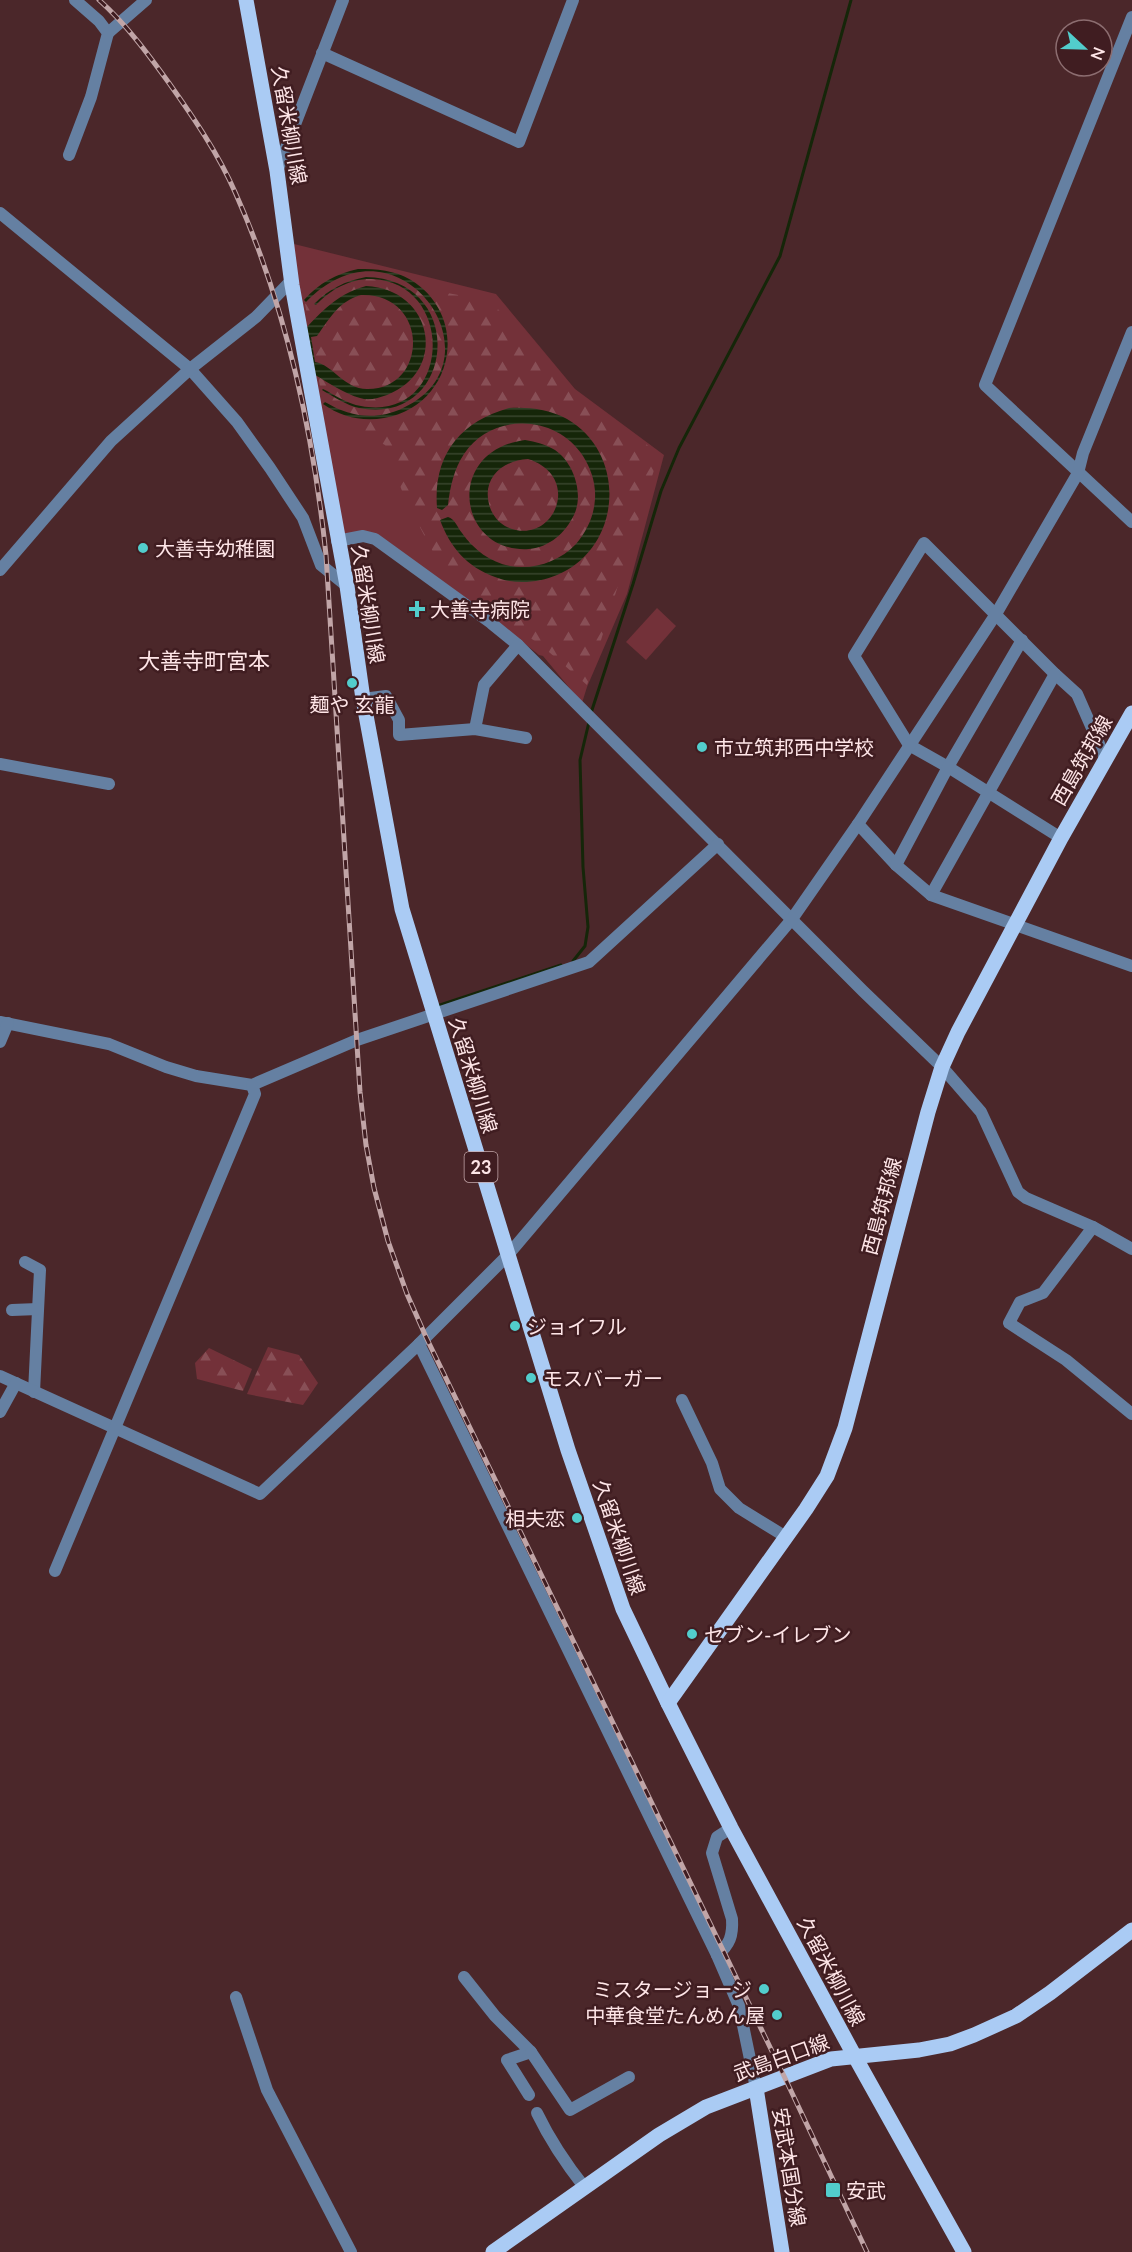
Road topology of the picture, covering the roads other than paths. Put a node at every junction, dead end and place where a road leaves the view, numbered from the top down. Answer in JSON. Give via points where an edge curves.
{"nodes":[{"id":1,"x":75,"y":0,"type":"edge"},
{"id":2,"x":146,"y":0,"type":"edge"},
{"id":3,"x":246,"y":0,"type":"edge"},
{"id":4,"x":343,"y":0,"type":"edge"},
{"id":5,"x":573,"y":0,"type":"edge"},
{"id":6,"x":1132,"y":17,"type":"edge"},
{"id":7,"x":108,"y":33,"type":"junction"},
{"id":8,"x":322,"y":53,"type":"junction"},
{"id":9,"x":69,"y":155,"type":"dead end"},
{"id":10,"x":277,"y":171,"type":"junction"},
{"id":11,"x":0,"y":213,"type":"edge"},
{"id":12,"x":292,"y":285,"type":"junction"},
{"id":13,"x":1132,"y":332,"type":"edge"},
{"id":14,"x":190,"y":369,"type":"junction"},
{"id":15,"x":1078,"y":473,"type":"junction"},
{"id":16,"x":1132,"y":522,"type":"edge"},
{"id":17,"x":337,"y":541,"type":"junction"},
{"id":18,"x":0,"y":570,"type":"edge"},
{"id":19,"x":347,"y":586,"type":"junction"},
{"id":20,"x":996,"y":614,"type":"junction"},
{"id":21,"x":1022,"y":640,"type":"junction"},
{"id":22,"x":518,"y":645,"type":"junction"},
{"id":23,"x":1055,"y":674,"type":"junction"},
{"id":24,"x":363,"y":699,"type":"junction"},
{"id":25,"x":1132,"y":713,"type":"edge"},
{"id":26,"x":475,"y":729,"type":"junction"},
{"id":27,"x":526,"y":738,"type":"dead end"},
{"id":28,"x":909,"y":745,"type":"junction"},
{"id":29,"x":1106,"y":760,"type":"junction"},
{"id":30,"x":0,"y":764,"type":"edge"},
{"id":31,"x":948,"y":767,"type":"junction"},
{"id":32,"x":109,"y":784,"type":"dead end"},
{"id":33,"x":988,"y":792,"type":"junction"},
{"id":34,"x":858,"y":824,"type":"junction"},
{"id":35,"x":1061,"y":838,"type":"junction"},
{"id":36,"x":718,"y":844,"type":"junction"},
{"id":37,"x":896,"y":865,"type":"junction"},
{"id":38,"x":931,"y":895,"type":"junction"},
{"id":39,"x":792,"y":919,"type":"junction"},
{"id":40,"x":1015,"y":925,"type":"junction"},
{"id":41,"x":1132,"y":966,"type":"edge"},
{"id":42,"x":432,"y":1013,"type":"junction"},
{"id":43,"x":4,"y":1023,"type":"edge"},
{"id":44,"x":0,"y":1042,"type":"edge"},
{"id":45,"x":942,"y":1067,"type":"junction"},
{"id":46,"x":252,"y":1085,"type":"junction"},
{"id":47,"x":1093,"y":1227,"type":"junction"},
{"id":48,"x":1132,"y":1249,"type":"edge"},
{"id":49,"x":508,"y":1255,"type":"junction"},
{"id":50,"x":25,"y":1262,"type":"dead end"},
{"id":51,"x":38,"y":1309,"type":"junction"},
{"id":52,"x":12,"y":1310,"type":"dead end"},
{"id":53,"x":418,"y":1344,"type":"junction"},
{"id":54,"x":0,"y":1376,"type":"edge"},
{"id":55,"x":16,"y":1383,"type":"junction"},
{"id":56,"x":34,"y":1392,"type":"junction"},
{"id":57,"x":682,"y":1400,"type":"dead end"},
{"id":58,"x":0,"y":1412,"type":"edge"},
{"id":59,"x":1132,"y":1414,"type":"edge"},
{"id":60,"x":115,"y":1428,"type":"junction"},
{"id":61,"x":786,"y":1537,"type":"junction"},
{"id":62,"x":56,"y":1571,"type":"dead end"},
{"id":63,"x":668,"y":1703,"type":"junction"},
{"id":64,"x":731,"y":1828,"type":"junction"},
{"id":65,"x":1132,"y":1930,"type":"edge"},
{"id":66,"x":717,"y":1955,"type":"junction"},
{"id":67,"x":464,"y":1977,"type":"dead end"},
{"id":68,"x":236,"y":1997,"type":"dead end"},
{"id":69,"x":531,"y":2052,"type":"junction"},
{"id":70,"x":854,"y":2055,"type":"junction"},
{"id":71,"x":629,"y":2077,"type":"dead end"},
{"id":72,"x":756,"y":2088,"type":"junction"},
{"id":73,"x":529,"y":2095,"type":"dead end"},
{"id":74,"x":537,"y":2113,"type":"dead end"},
{"id":75,"x":585,"y":2188,"type":"junction"},
{"id":76,"x":351,"y":2252,"type":"edge"},
{"id":77,"x":493,"y":2252,"type":"edge"},
{"id":78,"x":782,"y":2252,"type":"edge"},
{"id":79,"x":964,"y":2252,"type":"edge"}],
"edges":[{"from":1,"to":7,"type":"street"},
{"from":2,"to":7,"type":"street"},
{"from":3,"to":10,"type":"main road","name":"久留米柳川線","number":"23"},
{"from":4,"to":8,"type":"street"},
{"from":5,"to":8,"type":"street","via":[[519,142]]},
{"from":6,"to":15,"type":"street","via":[[985,385]]},
{"from":7,"to":9,"type":"street"},
{"from":8,"to":10,"type":"street"},
{"from":10,"to":12,"type":"main road","name":"久留米柳川線","number":"23"},
{"from":11,"to":14,"type":"street"},
{"from":12,"to":14,"type":"street"},
{"from":12,"to":17,"type":"main road","name":"久留米柳川線","number":"23"},
{"from":13,"to":15,"type":"street"},
{"from":14,"to":18,"type":"street","via":[[111,441]]},
{"from":14,"to":19,"type":"street","via":[[237,422],[270,468],[303,518],[321,565]]},
{"from":15,"to":16,"type":"street"},
{"from":15,"to":20,"type":"street"},
{"from":17,"to":19,"type":"main road","name":"久留米柳川線","number":"23"},
{"from":17,"to":22,"type":"street","via":[[363,536],[375,539]]},
{"from":19,"to":24,"type":"main road","name":"久留米柳川線","number":"23"},
{"from":20,"to":21,"type":"street"},
{"from":20,"to":28,"type":"street"},
{"from":20,"to":28,"type":"street","via":[[924,543],[854,656]]},
{"from":21,"to":23,"type":"street"},
{"from":21,"to":31,"type":"street"},
{"from":22,"to":26,"type":"street","via":[[484,685]]},
{"from":22,"to":36,"type":"street"},
{"from":23,"to":29,"type":"street","via":[[1077,694]]},
{"from":23,"to":33,"type":"street"},
{"from":24,"to":26,"type":"street","via":[[386,696],[399,720],[399,735]]},
{"from":24,"to":42,"type":"main road","name":"久留米柳川線","number":"23","via":[[402,909]]},
{"from":25,"to":29,"type":"main road","name":"西島筑邦線"},
{"from":26,"to":27,"type":"street"},
{"from":28,"to":31,"type":"street"},
{"from":28,"to":34,"type":"street"},
{"from":29,"to":35,"type":"main road","name":"西島筑邦線"},
{"from":30,"to":32,"type":"street"},
{"from":31,"to":33,"type":"street"},
{"from":31,"to":37,"type":"street"},
{"from":33,"to":35,"type":"street"},
{"from":33,"to":38,"type":"street"},
{"from":34,"to":37,"type":"street"},
{"from":34,"to":39,"type":"street"},
{"from":35,"to":40,"type":"main road","name":"西島筑邦線"},
{"from":36,"to":39,"type":"street"},
{"from":36,"to":42,"type":"street","via":[[589,962]]},
{"from":37,"to":38,"type":"street"},
{"from":38,"to":40,"type":"street"},
{"from":39,"to":45,"type":"street"},
{"from":39,"to":49,"type":"street"},
{"from":40,"to":41,"type":"street"},
{"from":40,"to":45,"type":"main road","name":"西島筑邦線"},
{"from":42,"to":46,"type":"street"},
{"from":42,"to":49,"type":"main road","name":"久留米柳川線","number":"23"},
{"from":43,"to":44,"type":"street"},
{"from":43,"to":46,"type":"street","via":[[109,1044],[196,1076]]},
{"from":45,"to":47,"type":"street","via":[[981,1112],[1018,1192]]},
{"from":45,"to":61,"type":"main road","name":"西島筑邦線","via":[[844,1431],[827,1476]]},
{"from":46,"to":60,"type":"street","via":[[255,1094]]},
{"from":47,"to":48,"type":"street"},
{"from":47,"to":59,"type":"street","via":[[1043,1293],[1020,1302],[1010,1323],[1066,1360]]},
{"from":49,"to":53,"type":"street"},
{"from":49,"to":63,"type":"main road","name":"久留米柳川線","number":"23","via":[[568,1450],[623,1609]]},
{"from":50,"to":51,"type":"street","via":[[40,1270]]},
{"from":51,"to":52,"type":"street"},
{"from":51,"to":56,"type":"street"},
{"from":53,"to":60,"type":"street","via":[[260,1494]]},
{"from":53,"to":66,"type":"street"},
{"from":54,"to":55,"type":"street"},
{"from":55,"to":56,"type":"street"},
{"from":55,"to":58,"type":"street"},
{"from":56,"to":60,"type":"street"},
{"from":57,"to":61,"type":"street","via":[[720,1489],[739,1508]]},
{"from":60,"to":62,"type":"street"},
{"from":61,"to":63,"type":"main road","name":"西島筑邦線"},
{"from":63,"to":64,"type":"main road","name":"久留米柳川線","number":"23"},
{"from":64,"to":66,"type":"street","via":[[717,1837],[712,1853],[733,1930],[730,1941]]},
{"from":64,"to":70,"type":"main road","name":"久留米柳川線","number":"23"},
{"from":65,"to":70,"type":"main road","name":"武島白口線","via":[[1016,2016],[950,2044]]},
{"from":66,"to":72,"type":"street","via":[[739,2006]]},
{"from":67,"to":69,"type":"street"},
{"from":68,"to":76,"type":"street","via":[[267,2090]]},
{"from":69,"to":71,"type":"street","via":[[570,2110]]},
{"from":69,"to":73,"type":"street","via":[[507,2060]]},
{"from":70,"to":72,"type":"main road","name":"武島白口線","via":[[831,2058]]},
{"from":70,"to":79,"type":"main road","name":"久留米柳川線","number":"23"},
{"from":72,"to":75,"type":"main road","name":"武島白口線","via":[[706,2107]]},
{"from":72,"to":78,"type":"main road","name":"安武本国分線"},
{"from":74,"to":75,"type":"street","via":[[548,2136]]},
{"from":75,"to":77,"type":"main road","name":"武島白口線"}]}
